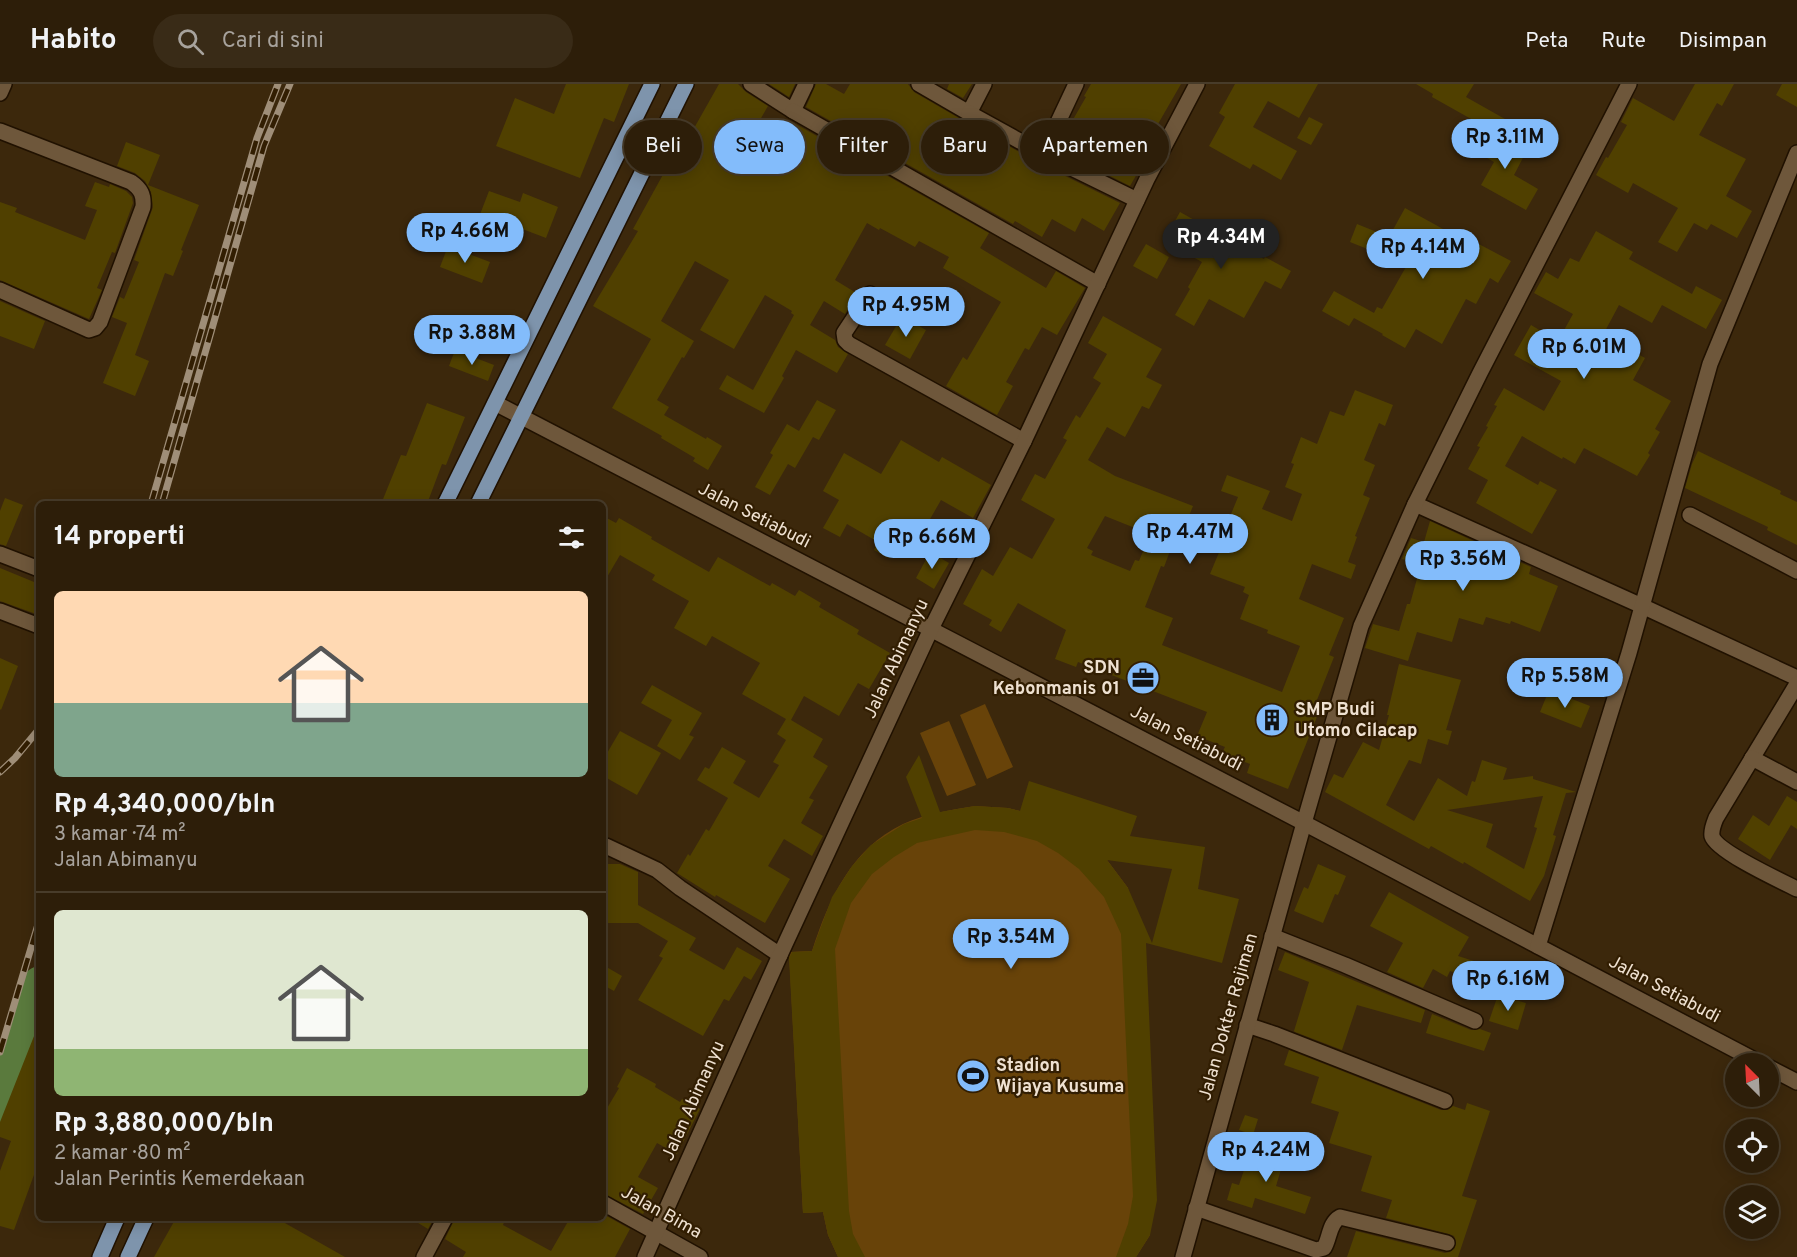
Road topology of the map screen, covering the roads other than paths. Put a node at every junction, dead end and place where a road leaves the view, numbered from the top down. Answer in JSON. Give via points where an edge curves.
{"nodes":[{"id":1,"x":4,"y":84,"type":"edge"},
{"id":2,"x":652,"y":84,"type":"edge"},
{"id":3,"x":686,"y":84,"type":"edge"},
{"id":4,"x":751,"y":84,"type":"edge"},
{"id":5,"x":806,"y":84,"type":"edge"},
{"id":6,"x":919,"y":84,"type":"edge"},
{"id":7,"x":984,"y":84,"type":"edge"},
{"id":8,"x":1076,"y":84,"type":"edge"},
{"id":9,"x":1197,"y":84,"type":"edge"},
{"id":10,"x":1629,"y":84,"type":"edge"},
{"id":11,"x":0,"y":93,"type":"edge"},
{"id":12,"x":793,"y":111,"type":"junction"},
{"id":13,"x":969,"y":114,"type":"junction"},
{"id":14,"x":1059,"y":120,"type":"edge"},
{"id":15,"x":0,"y":131,"type":"edge"},
{"id":16,"x":1020,"y":141,"type":"edge"},
{"id":17,"x":1797,"y":153,"type":"edge"},
{"id":18,"x":1085,"y":174,"type":"edge"},
{"id":19,"x":1137,"y":200,"type":"junction"},
{"id":20,"x":1098,"y":284,"type":"junction"},
{"id":21,"x":0,"y":290,"type":"edge"},
{"id":22,"x":870,"y":294,"type":"dead end"},
{"id":23,"x":495,"y":403,"type":"junction"},
{"id":24,"x":520,"y":416,"type":"junction"},
{"id":25,"x":1024,"y":441,"type":"junction"},
{"id":26,"x":446,"y":501,"type":"edge"},
{"id":27,"x":479,"y":501,"type":"edge"},
{"id":28,"x":1415,"y":504,"type":"junction"},
{"id":29,"x":1690,"y":515,"type":"dead end"},
{"id":30,"x":0,"y":554,"type":"edge"},
{"id":31,"x":36,"y":568,"type":"edge"},
{"id":32,"x":1797,"y":571,"type":"edge"},
{"id":33,"x":1642,"y":606,"type":"junction"},
{"id":34,"x":0,"y":611,"type":"edge"},
{"id":35,"x":36,"y":625,"type":"edge"},
{"id":36,"x":931,"y":629,"type":"junction"},
{"id":37,"x":1797,"y":678,"type":"edge"},
{"id":38,"x":1797,"y":684,"type":"edge"},
{"id":39,"x":1752,"y":758,"type":"junction"},
{"id":40,"x":1797,"y":783,"type":"edge"},
{"id":41,"x":1304,"y":823,"type":"junction"},
{"id":42,"x":606,"y":846,"type":"dead end"},
{"id":43,"x":1797,"y":890,"type":"edge"},
{"id":44,"x":1272,"y":936,"type":"junction"},
{"id":45,"x":1538,"y":946,"type":"junction"},
{"id":46,"x":780,"y":955,"type":"junction"},
{"id":47,"x":1475,"y":1021,"type":"dead end"},
{"id":48,"x":1247,"y":1025,"type":"junction"},
{"id":49,"x":1741,"y":1053,"type":"edge"},
{"id":50,"x":1779,"y":1073,"type":"edge"},
{"id":51,"x":1797,"y":1082,"type":"edge"},
{"id":52,"x":1445,"y":1101,"type":"dead end"},
{"id":53,"x":606,"y":1205,"type":"edge"},
{"id":54,"x":1196,"y":1208,"type":"junction"},
{"id":55,"x":116,"y":1221,"type":"edge"},
{"id":56,"x":145,"y":1221,"type":"edge"},
{"id":57,"x":443,"y":1221,"type":"edge"},
{"id":58,"x":656,"y":1234,"type":"junction"},
{"id":59,"x":1447,"y":1243,"type":"dead end"},
{"id":60,"x":1185,"y":1256,"type":"edge"},
{"id":61,"x":100,"y":1257,"type":"edge"},
{"id":62,"x":128,"y":1257,"type":"edge"},
{"id":63,"x":424,"y":1257,"type":"edge"},
{"id":64,"x":645,"y":1257,"type":"edge"},
{"id":65,"x":700,"y":1257,"type":"edge"}],
"edges":[{"from":1,"to":11,"type":"street"},
{"from":2,"to":23,"type":"main road"},
{"from":3,"to":24,"type":"main road"},
{"from":4,"to":12,"type":"street"},
{"from":5,"to":12,"type":"street"},
{"from":6,"to":13,"type":"street"},
{"from":7,"to":13,"type":"street"},
{"from":8,"to":14,"type":"street"},
{"from":9,"to":19,"type":"street","name":"Jalan Abimanyu"},
{"from":10,"to":28,"type":"street","name":"Jalan Dokter Rajiman"},
{"from":12,"to":20,"type":"street"},
{"from":13,"to":16,"type":"street"},
{"from":15,"to":21,"type":"street","via":[[131,182],[144,199],[96,328],[89,330]]},
{"from":17,"to":33,"type":"street","via":[[1710,364]]},
{"from":18,"to":19,"type":"street"},
{"from":19,"to":20,"type":"street","name":"Jalan Abimanyu"},
{"from":20,"to":25,"type":"street","name":"Jalan Abimanyu"},
{"from":22,"to":25,"type":"street","via":[[844,333],[849,344]]},
{"from":23,"to":24,"type":"street","name":"Jalan Setiabudi"},
{"from":23,"to":26,"type":"main road"},
{"from":24,"to":27,"type":"main road"},
{"from":24,"to":36,"type":"street","name":"Jalan Setiabudi"},
{"from":25,"to":36,"type":"street","name":"Jalan Abimanyu"},
{"from":28,"to":33,"type":"street"},
{"from":28,"to":41,"type":"street","name":"Jalan Dokter Rajiman","via":[[1361,626]]},
{"from":29,"to":32,"type":"street"},
{"from":30,"to":31,"type":"street"},
{"from":33,"to":37,"type":"street"},
{"from":33,"to":45,"type":"street"},
{"from":34,"to":35,"type":"street"},
{"from":36,"to":41,"type":"street","name":"Jalan Setiabudi"},
{"from":36,"to":46,"type":"street","name":"Jalan Abimanyu"},
{"from":38,"to":39,"type":"street"},
{"from":39,"to":40,"type":"street"},
{"from":39,"to":43,"type":"street","via":[[1716,818],[1712,836],[1722,848]]},
{"from":41,"to":44,"type":"street","name":"Jalan Dokter Rajiman"},
{"from":41,"to":45,"type":"street","name":"Jalan Setiabudi"},
{"from":42,"to":46,"type":"street","via":[[657,870]]},
{"from":44,"to":47,"type":"street"},
{"from":44,"to":48,"type":"street","name":"Jalan Dokter Rajiman"},
{"from":45,"to":49,"type":"street","name":"Jalan Setiabudi"},
{"from":46,"to":58,"type":"street","name":"Jalan Abimanyu"},
{"from":48,"to":52,"type":"street"},
{"from":48,"to":54,"type":"street","name":"Jalan Dokter Rajiman"},
{"from":50,"to":51,"type":"street"},
{"from":53,"to":58,"type":"street","name":"Jalan Bima"},
{"from":54,"to":59,"type":"street","via":[[1316,1250],[1324,1248],[1332,1224],[1340,1217]]},
{"from":54,"to":60,"type":"street","name":"Jalan Dokter Rajiman"},
{"from":55,"to":61,"type":"main road"},
{"from":56,"to":62,"type":"main road"},
{"from":57,"to":63,"type":"street"},
{"from":58,"to":64,"type":"street","name":"Jalan Abimanyu"},
{"from":58,"to":65,"type":"street","name":"Jalan Bima"}]}
